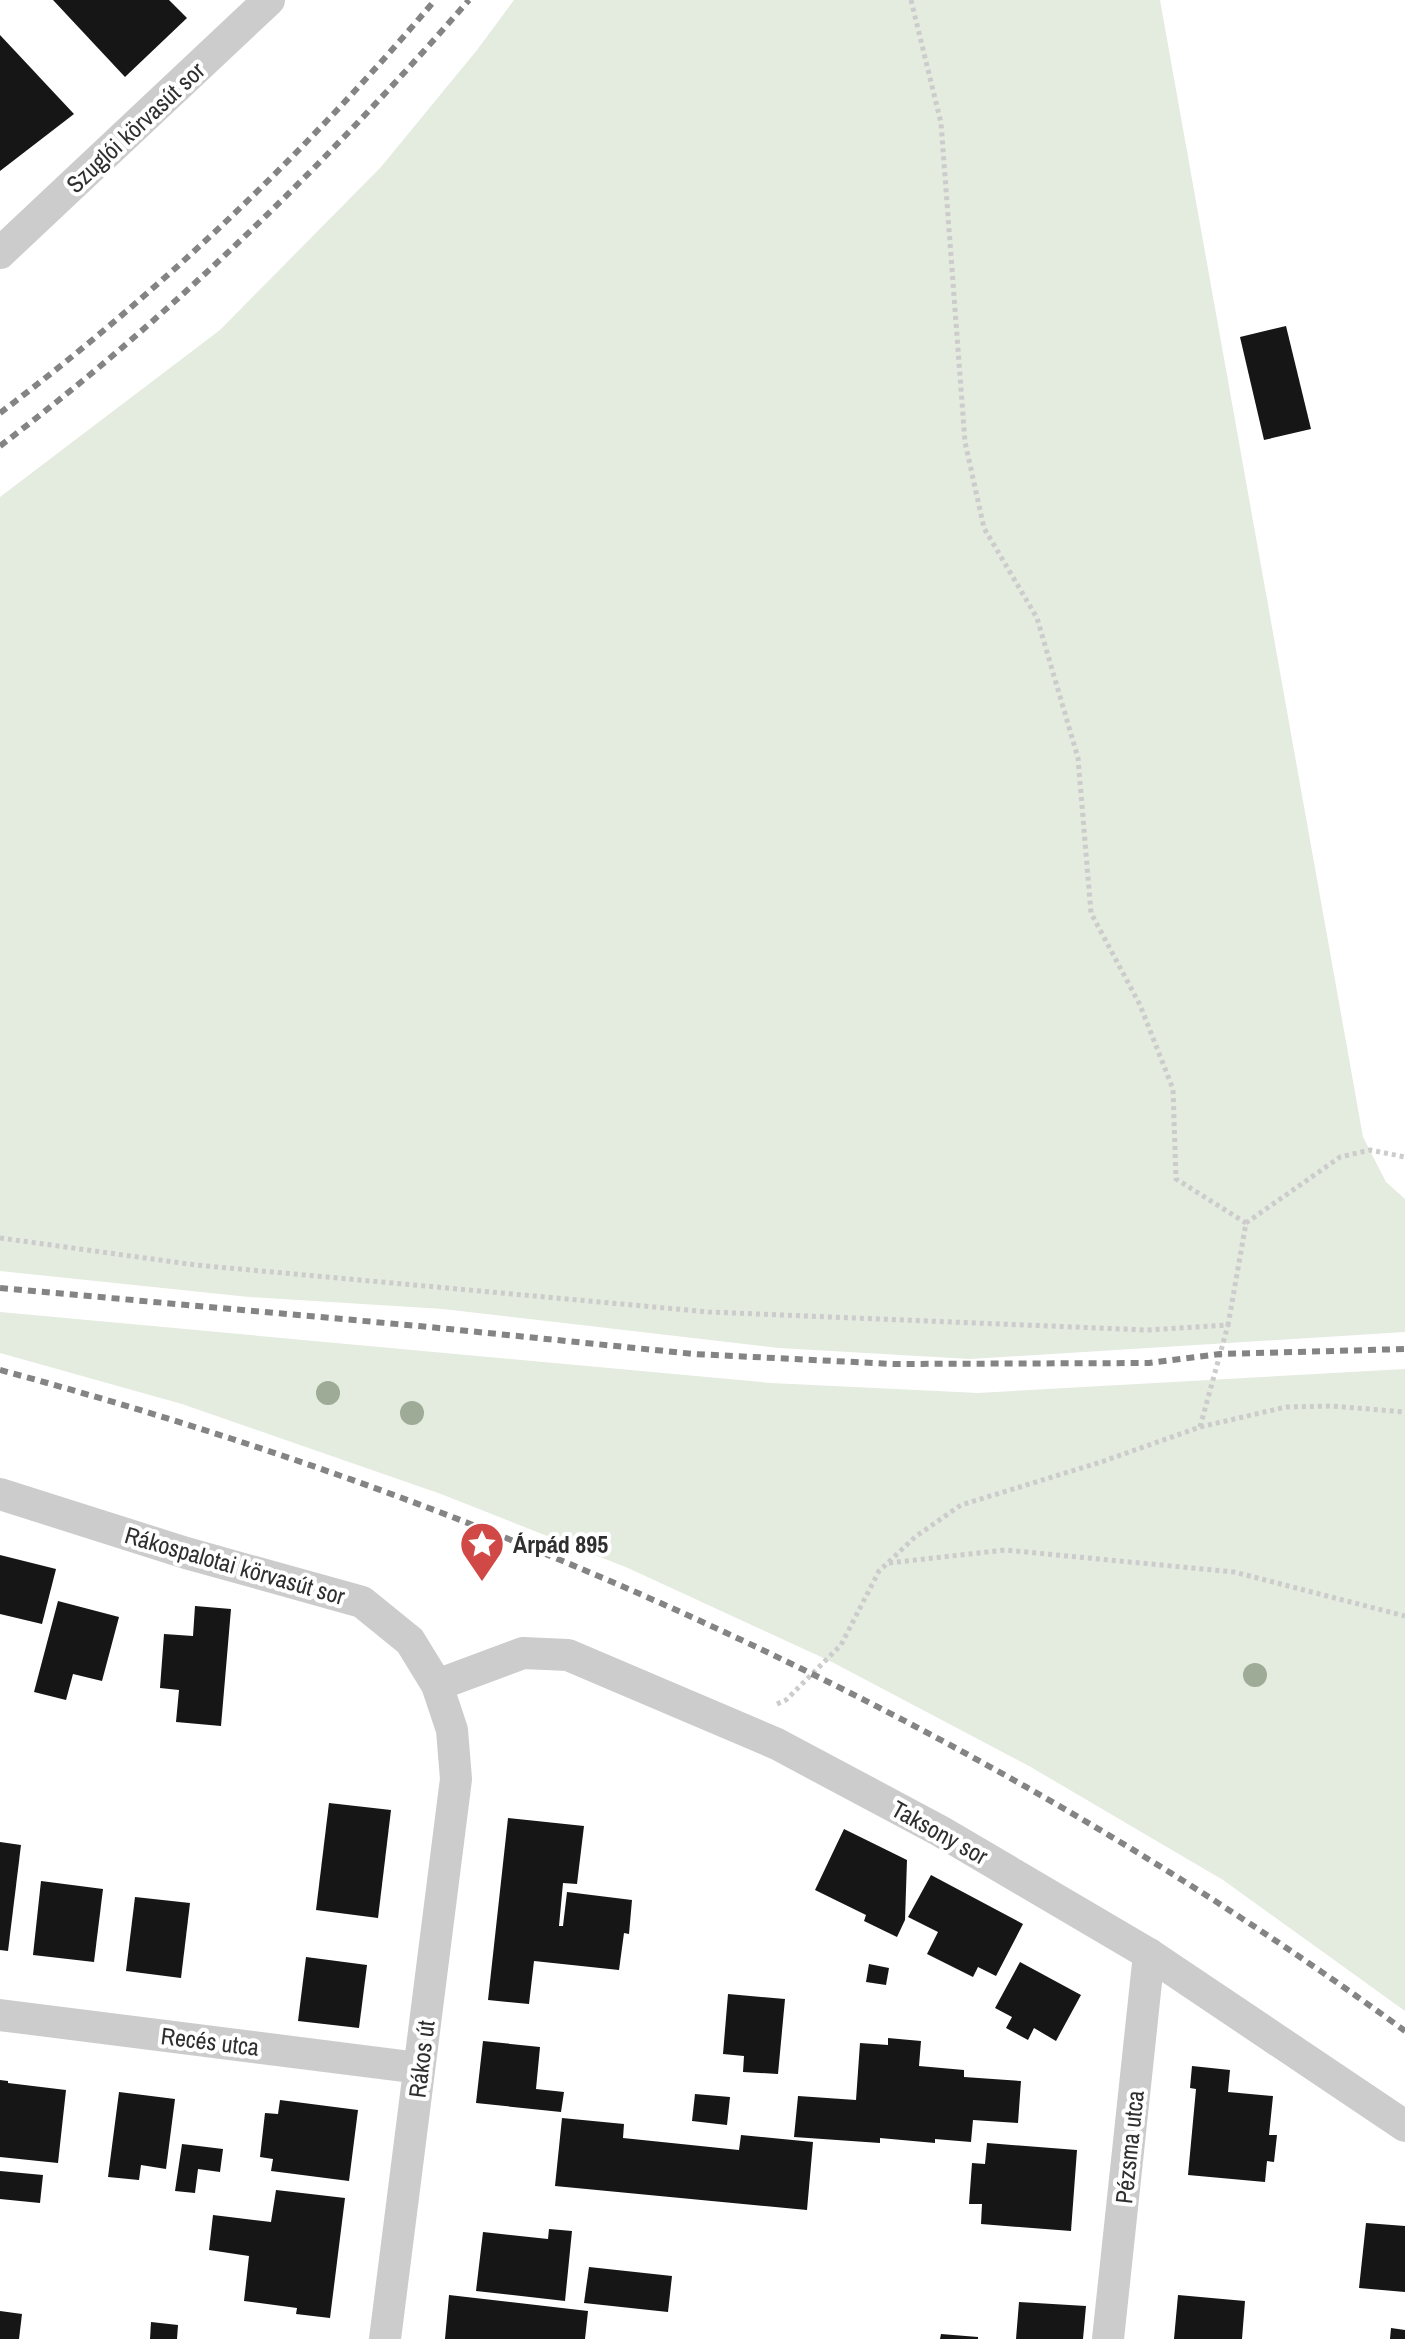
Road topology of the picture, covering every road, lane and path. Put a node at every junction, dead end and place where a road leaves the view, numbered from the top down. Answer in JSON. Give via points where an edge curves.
{"nodes":[{"id":1,"x":269,"y":0,"type":"edge"},
{"id":2,"x":911,"y":0,"type":"edge"},
{"id":3,"x":0,"y":253,"type":"edge"},
{"id":4,"x":1405,"y":1157,"type":"edge"},
{"id":5,"x":1246,"y":1223,"type":"junction"},
{"id":6,"x":0,"y":1238,"type":"edge"},
{"id":7,"x":1228,"y":1325,"type":"junction"},
{"id":8,"x":1405,"y":1412,"type":"edge"},
{"id":9,"x":1200,"y":1427,"type":"junction"},
{"id":10,"x":0,"y":1494,"type":"edge"},
{"id":11,"x":887,"y":1563,"type":"junction"},
{"id":12,"x":1405,"y":1616,"type":"edge"},
{"id":13,"x":437,"y":1685,"type":"junction"},
{"id":14,"x":735,"y":1726,"type":"junction"},
{"id":15,"x":456,"y":1779,"type":"joint"},
{"id":16,"x":1149,"y":1954,"type":"junction"},
{"id":17,"x":0,"y":2015,"type":"edge"},
{"id":18,"x":419,"y":2068,"type":"junction"},
{"id":19,"x":1405,"y":2126,"type":"edge"},
{"id":20,"x":385,"y":2339,"type":"edge"},
{"id":21,"x":1108,"y":2339,"type":"edge"}],
"edges":[{"from":1,"to":3,"type":"street","name":"Szuglói körvasút sor"},
{"from":2,"to":5,"type":"path","via":[[941,123],[965,442],[984,528],[1037,618],[1078,758],[1091,913],[1140,1005],[1173,1089],[1176,1179]]},
{"from":4,"to":5,"type":"path","via":[[1370,1150],[1340,1157]]},
{"from":5,"to":7,"type":"path"},
{"from":6,"to":7,"type":"path","via":[[196,1265],[709,1312],[1146,1330]]},
{"from":7,"to":9,"type":"path"},
{"from":8,"to":9,"type":"path","via":[[1286,1407]]},
{"from":9,"to":11,"type":"path","via":[[961,1505]]},
{"from":10,"to":13,"type":"street","name":"Rákospalotai körvasút sor","via":[[362,1602],[410,1641]]},
{"from":11,"to":12,"type":"path","via":[[1005,1550],[1234,1572]]},
{"from":11,"to":14,"type":"path","via":[[841,1645],[786,1700]]},
{"from":13,"to":14,"type":"street","name":"Taksony sor","via":[[523,1653],[568,1655]]},
{"from":13,"to":15,"type":"street","name":"Rákospalotai körvasút sor","via":[[452,1730]]},
{"from":14,"to":16,"type":"street","name":"Taksony sor","via":[[940,1831]]},
{"from":15,"to":18,"type":"street","name":"Rákos út"},
{"from":16,"to":19,"type":"street","name":"Taksony sor"},
{"from":16,"to":21,"type":"street","name":"Pézsma utca"},
{"from":17,"to":18,"type":"street","name":"Recés utca"},
{"from":18,"to":20,"type":"street","name":"Rákos út"}]}
